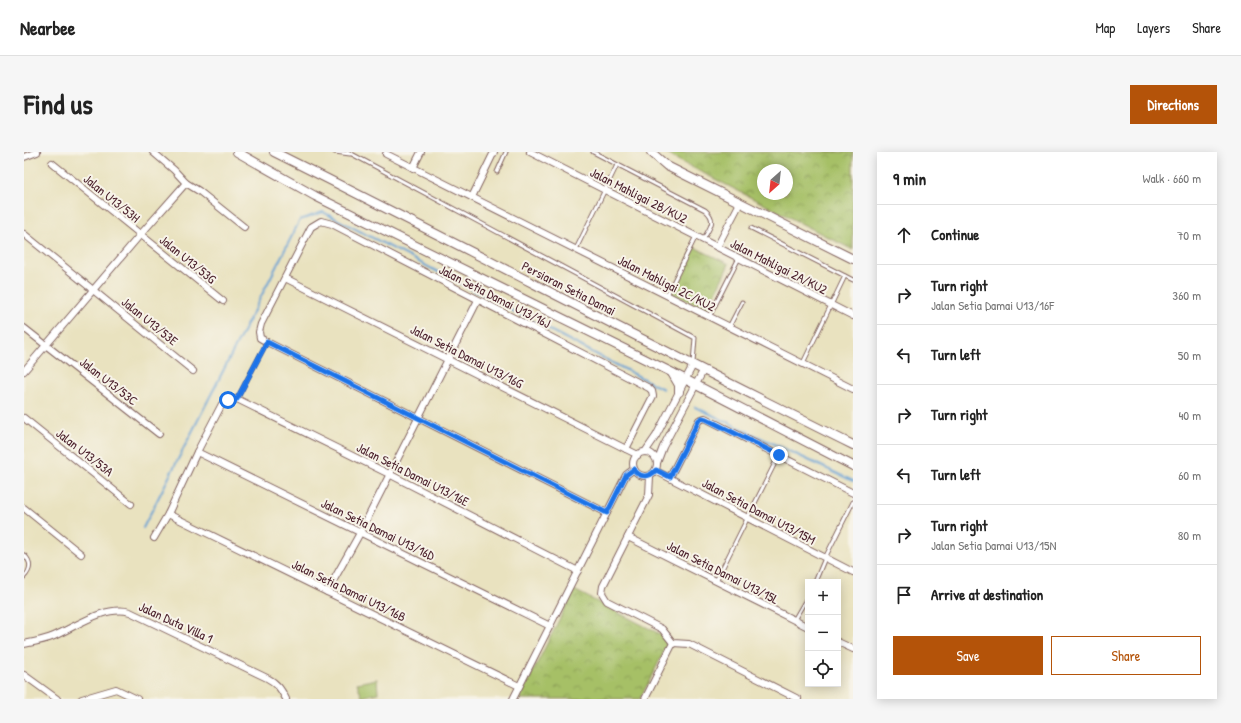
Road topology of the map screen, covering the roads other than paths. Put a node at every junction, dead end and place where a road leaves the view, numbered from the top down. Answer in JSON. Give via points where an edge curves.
{"nodes":[{"id":1,"x":37,"y":152,"type":"edge"},
{"id":2,"x":153,"y":152,"type":"edge"},
{"id":3,"x":237,"y":152,"type":"edge"},
{"id":4,"x":274,"y":152,"type":"edge"},
{"id":5,"x":335,"y":152,"type":"edge"},
{"id":6,"x":421,"y":152,"type":"edge"},
{"id":7,"x":494,"y":152,"type":"edge"},
{"id":8,"x":506,"y":152,"type":"edge"},
{"id":9,"x":530,"y":152,"type":"edge"},
{"id":10,"x":593,"y":152,"type":"edge"},
{"id":11,"x":651,"y":152,"type":"edge"},
{"id":12,"x":350,"y":153,"type":"edge"},
{"id":13,"x":386,"y":154,"type":"dead end"},
{"id":14,"x":24,"y":157,"type":"edge"},
{"id":15,"x":52,"y":163,"type":"dead end"},
{"id":16,"x":617,"y":165,"type":"junction"},
{"id":17,"x":413,"y":168,"type":"junction"},
{"id":18,"x":497,"y":172,"type":"dead end"},
{"id":19,"x":186,"y":182,"type":"junction"},
{"id":20,"x":605,"y":190,"type":"junction"},
{"id":21,"x":472,"y":196,"type":"junction"},
{"id":22,"x":740,"y":203,"type":"junction"},
{"id":23,"x":244,"y":227,"type":"dead end"},
{"id":24,"x":751,"y":228,"type":"dead end"},
{"id":25,"x":24,"y":234,"type":"edge"},
{"id":26,"x":140,"y":235,"type":"junction"},
{"id":27,"x":696,"y":236,"type":"junction"},
{"id":28,"x":703,"y":240,"type":"junction"},
{"id":29,"x":717,"y":247,"type":"junction"},
{"id":30,"x":576,"y":249,"type":"junction"},
{"id":31,"x":739,"y":258,"type":"junction"},
{"id":32,"x":853,"y":259,"type":"edge"},
{"id":33,"x":846,"y":276,"type":"junction"},
{"id":34,"x":285,"y":278,"type":"junction"},
{"id":35,"x":853,"y":280,"type":"edge"},
{"id":36,"x":93,"y":289,"type":"junction"},
{"id":37,"x":667,"y":295,"type":"junction"},
{"id":38,"x":478,"y":300,"type":"junction"},
{"id":39,"x":223,"y":301,"type":"dead end"},
{"id":40,"x":742,"y":302,"type":"dead end"},
{"id":41,"x":831,"y":305,"type":"junction"},
{"id":42,"x":853,"y":316,"type":"edge"},
{"id":43,"x":709,"y":317,"type":"junction"},
{"id":44,"x":729,"y":327,"type":"junction"},
{"id":45,"x":24,"y":328,"type":"edge"},
{"id":46,"x":700,"y":335,"type":"dead end"},
{"id":47,"x":695,"y":338,"type":"junction"},
{"id":48,"x":267,"y":342,"type":"junction"},
{"id":49,"x":45,"y":345,"type":"junction"},
{"id":50,"x":448,"y":359,"type":"junction"},
{"id":51,"x":804,"y":364,"type":"junction"},
{"id":52,"x":692,"y":365,"type":"junction"},
{"id":53,"x":24,"y":371,"type":"edge"},
{"id":54,"x":193,"y":371,"type":"dead end"},
{"id":55,"x":703,"y":371,"type":"junction"},
{"id":56,"x":671,"y":372,"type":"junction"},
{"id":57,"x":686,"y":380,"type":"junction"},
{"id":58,"x":696,"y":385,"type":"junction"},
{"id":59,"x":853,"y":389,"type":"edge"},
{"id":60,"x":679,"y":392,"type":"junction"},
{"id":61,"x":237,"y":399,"type":"junction"},
{"id":62,"x":24,"y":418,"type":"edge"},
{"id":63,"x":417,"y":418,"type":"junction"},
{"id":64,"x":159,"y":434,"type":"dead end"},
{"id":65,"x":853,"y":445,"type":"edge"},
{"id":66,"x":626,"y":449,"type":"junction"},
{"id":67,"x":196,"y":452,"type":"junction"},
{"id":68,"x":645,"y":452,"type":"junction"},
{"id":69,"x":638,"y":455,"type":"junction"},
{"id":70,"x":779,"y":455,"type":"junction"},
{"id":71,"x":657,"y":463,"type":"junction"},
{"id":72,"x":853,"y":466,"type":"edge"},
{"id":73,"x":634,"y":469,"type":"junction"},
{"id":74,"x":656,"y":470,"type":"junction"},
{"id":75,"x":389,"y":474,"type":"junction"},
{"id":76,"x":650,"y":476,"type":"junction"},
{"id":77,"x":670,"y":477,"type":"junction"},
{"id":78,"x":853,"y":493,"type":"edge"},
{"id":79,"x":853,"y":502,"type":"edge"},
{"id":80,"x":131,"y":504,"type":"dead end"},
{"id":81,"x":24,"y":508,"type":"edge"},
{"id":82,"x":607,"y":513,"type":"junction"},
{"id":83,"x":168,"y":514,"type":"junction"},
{"id":84,"x":748,"y":518,"type":"junction"},
{"id":85,"x":360,"y":533,"type":"junction"},
{"id":86,"x":628,"y":537,"type":"junction"},
{"id":87,"x":154,"y":538,"type":"dead end"},
{"id":88,"x":81,"y":554,"type":"dead end"},
{"id":89,"x":24,"y":555,"type":"edge"},
{"id":90,"x":825,"y":558,"type":"junction"},
{"id":91,"x":578,"y":571,"type":"junction"},
{"id":92,"x":853,"y":572,"type":"edge"},
{"id":93,"x":24,"y":577,"type":"edge"},
{"id":94,"x":816,"y":579,"type":"edge"},
{"id":95,"x":716,"y":581,"type":"junction"},
{"id":96,"x":327,"y":592,"type":"junction"},
{"id":97,"x":805,"y":601,"type":"edge"},
{"id":98,"x":794,"y":620,"type":"junction"},
{"id":99,"x":550,"y":626,"type":"junction"},
{"id":100,"x":805,"y":626,"type":"edge"},
{"id":101,"x":673,"y":642,"type":"junction"},
{"id":102,"x":841,"y":643,"type":"edge"},
{"id":103,"x":24,"y":644,"type":"edge"},
{"id":104,"x":853,"y":649,"type":"edge"},
{"id":105,"x":24,"y":675,"type":"edge"},
{"id":106,"x":519,"y":686,"type":"junction"},
{"id":107,"x":647,"y":698,"type":"edge"},
{"id":108,"x":58,"y":699,"type":"edge"},
{"id":109,"x":82,"y":699,"type":"edge"},
{"id":110,"x":137,"y":699,"type":"edge"},
{"id":111,"x":286,"y":699,"type":"edge"},
{"id":112,"x":513,"y":699,"type":"edge"},
{"id":113,"x":798,"y":699,"type":"edge"}],
"edges":[{"from":1,"to":14,"type":"street"},
{"from":2,"to":19,"type":"street"},
{"from":3,"to":56,"type":"street","via":[[315,196]]},
{"from":4,"to":52,"type":"street","name":"Persiaran Setia Damai"},
{"from":5,"to":12,"type":"lane"},
{"from":6,"to":17,"type":"street"},
{"from":7,"to":21,"type":"street"},
{"from":8,"to":18,"type":"lane"},
{"from":9,"to":20,"type":"street","name":"Jalan Mahligai 2B/KU2"},
{"from":10,"to":16,"type":"lane"},
{"from":11,"to":22,"type":"street","via":[[667,166]]},
{"from":12,"to":47,"type":"lane"},
{"from":13,"to":17,"type":"street","name":"Jalan Mahligai 2C/KU2"},
{"from":15,"to":26,"type":"street","name":"Jalan U13/53H"},
{"from":16,"to":20,"type":"lane"},
{"from":16,"to":28,"type":"lane","via":[[711,215],[711,225]]},
{"from":17,"to":21,"type":"street","name":"Jalan Mahligai 2C/KU2"},
{"from":19,"to":23,"type":"street"},
{"from":19,"to":26,"type":"street"},
{"from":20,"to":27,"type":"street","name":"Jalan Mahligai 2B/KU2"},
{"from":20,"to":30,"type":"lane"},
{"from":21,"to":30,"type":"street","name":"Jalan Mahligai 2C/KU2"},
{"from":22,"to":29,"type":"street"},
{"from":22,"to":32,"type":"street"},
{"from":24,"to":33,"type":"lane"},
{"from":25,"to":36,"type":"street","name":"Jalan U13/53E"},
{"from":26,"to":36,"type":"street"},
{"from":26,"to":39,"type":"street","name":"Jalan U13/53G"},
{"from":27,"to":28,"type":"street","name":"Jalan Mahligai 2B/KU2"},
{"from":27,"to":37,"type":"lane"},
{"from":28,"to":29,"type":"street","name":"Jalan Mahligai 2B/KU2"},
{"from":29,"to":31,"type":"street","name":"Jalan Mahligai 2A/KU2"},
{"from":30,"to":37,"type":"street","name":"Jalan Mahligai 2C/KU2"},
{"from":31,"to":41,"type":"street","name":"Jalan Mahligai 2A/KU2"},
{"from":31,"to":43,"type":"lane"},
{"from":33,"to":35,"type":"lane"},
{"from":33,"to":41,"type":"lane"},
{"from":34,"to":38,"type":"street","name":"Jalan Setia Damai U13/16J","via":[[311,227],[321,221],[332,224]]},
{"from":34,"to":48,"type":"street","via":[[259,332],[260,338]]},
{"from":34,"to":50,"type":"street","name":"Jalan Setia Damai U13/16G"},
{"from":36,"to":49,"type":"street"},
{"from":36,"to":54,"type":"street","name":"Jalan U13/53E"},
{"from":37,"to":43,"type":"street","name":"Jalan Mahligai 2C/KU2"},
{"from":38,"to":50,"type":"street"},
{"from":38,"to":66,"type":"street","name":"Jalan Setia Damai U13/16J","via":[[652,391],[653,396]]},
{"from":40,"to":44,"type":"lane"},
{"from":41,"to":42,"type":"street","name":"Jalan Mahligai 2A/KU2"},
{"from":41,"to":51,"type":"lane"},
{"from":43,"to":44,"type":"street","name":"Jalan Mahligai 2C/KU2"},
{"from":44,"to":51,"type":"street","name":"Jalan Mahligai 2C/KU2"},
{"from":45,"to":49,"type":"street","name":"Jalan U13/53C"},
{"from":46,"to":47,"type":"lane"},
{"from":47,"to":52,"type":"lane"},
{"from":48,"to":61,"type":"lane"},
{"from":48,"to":63,"type":"street"},
{"from":49,"to":53,"type":"street"},
{"from":49,"to":64,"type":"street","name":"Jalan U13/53C"},
{"from":50,"to":63,"type":"street"},
{"from":50,"to":66,"type":"street","name":"Jalan Setia Damai U13/16G"},
{"from":51,"to":59,"type":"street","name":"Jalan Mahligai 2C/KU2"},
{"from":52,"to":55,"type":"street","name":"Persiaran Setia Damai"},
{"from":52,"to":57,"type":"street"},
{"from":55,"to":58,"type":"street"},
{"from":55,"to":65,"type":"street","name":"Persiaran Setia Damai"},
{"from":56,"to":57,"type":"street"},
{"from":56,"to":60,"type":"street","via":[[679,385]]},
{"from":57,"to":58,"type":"street"},
{"from":57,"to":60,"type":"street"},
{"from":58,"to":71,"type":"street"},
{"from":58,"to":72,"type":"street"},
{"from":60,"to":68,"type":"street"},
{"from":61,"to":67,"type":"street","via":[[222,404]]},
{"from":61,"to":75,"type":"street","name":"Jalan Setia Damai U13/16E"},
{"from":62,"to":80,"type":"street","name":"Jalan U13/53A"},
{"from":63,"to":75,"type":"street"},
{"from":63,"to":82,"type":"street"},
{"from":66,"to":69,"type":"street","name":"Jalan Setia Damai U13/16G"},
{"from":67,"to":83,"type":"street"},
{"from":67,"to":85,"type":"street","name":"Jalan Setia Damai U13/16D"},
{"from":68,"to":69,"type":"street"},
{"from":68,"to":71,"type":"street","via":[[654,457]]},
{"from":69,"to":73,"type":"street","via":[[633,461]]},
{"from":70,"to":77,"type":"street","via":[[702,418]]},
{"from":70,"to":78,"type":"street"},
{"from":70,"to":84,"type":"lane"},
{"from":71,"to":74,"type":"street"},
{"from":73,"to":76,"type":"street","via":[[639,475]]},
{"from":73,"to":82,"type":"street","via":[[626,475]]},
{"from":74,"to":76,"type":"street"},
{"from":74,"to":77,"type":"street","name":"Jalan Setia Damai U13/15M"},
{"from":75,"to":85,"type":"street"},
{"from":75,"to":91,"type":"street","name":"Jalan Setia Damai U13/16E"},
{"from":76,"to":86,"type":"street","via":[[649,495]]},
{"from":77,"to":84,"type":"street","name":"Jalan Setia Damai U13/15M"},
{"from":79,"to":90,"type":"lane"},
{"from":81,"to":88,"type":"street"},
{"from":82,"to":91,"type":"street"},
{"from":83,"to":87,"type":"street"},
{"from":83,"to":96,"type":"street","name":"Jalan Setia Damai U13/16B"},
{"from":84,"to":90,"type":"street","name":"Jalan Setia Damai U13/15M"},
{"from":84,"to":95,"type":"lane"},
{"from":85,"to":96,"type":"street"},
{"from":85,"to":99,"type":"street","name":"Jalan Setia Damai U13/16D"},
{"from":86,"to":95,"type":"street","name":"Jalan Setia Damai U13/15L"},
{"from":86,"to":101,"type":"street","via":[[603,586],[602,593],[607,601],[662,629]]},
{"from":89,"to":93,"type":"lane","via":[[30,567]]},
{"from":90,"to":92,"type":"street","name":"Jalan Setia Damai U13/15M"},
{"from":90,"to":94,"type":"lane"},
{"from":91,"to":99,"type":"street"},
{"from":95,"to":98,"type":"street","name":"Jalan Setia Damai U13/15L"},
{"from":96,"to":106,"type":"street","name":"Jalan Setia Damai U13/16B"},
{"from":97,"to":98,"type":"lane"},
{"from":98,"to":100,"type":"street","name":"Jalan Setia Damai U13/15L"},
{"from":99,"to":106,"type":"street"},
{"from":101,"to":107,"type":"street"},
{"from":101,"to":113,"type":"street","via":[[689,644]]},
{"from":102,"to":104,"type":"street"},
{"from":103,"to":111,"type":"street","name":"Jalan Duta Villa 1","via":[[54,636],[105,612],[123,610],[275,682],[282,689]]},
{"from":105,"to":108,"type":"street"},
{"from":106,"to":112,"type":"street"},
{"from":109,"to":110,"type":"street","via":[[116,689]]}]}
